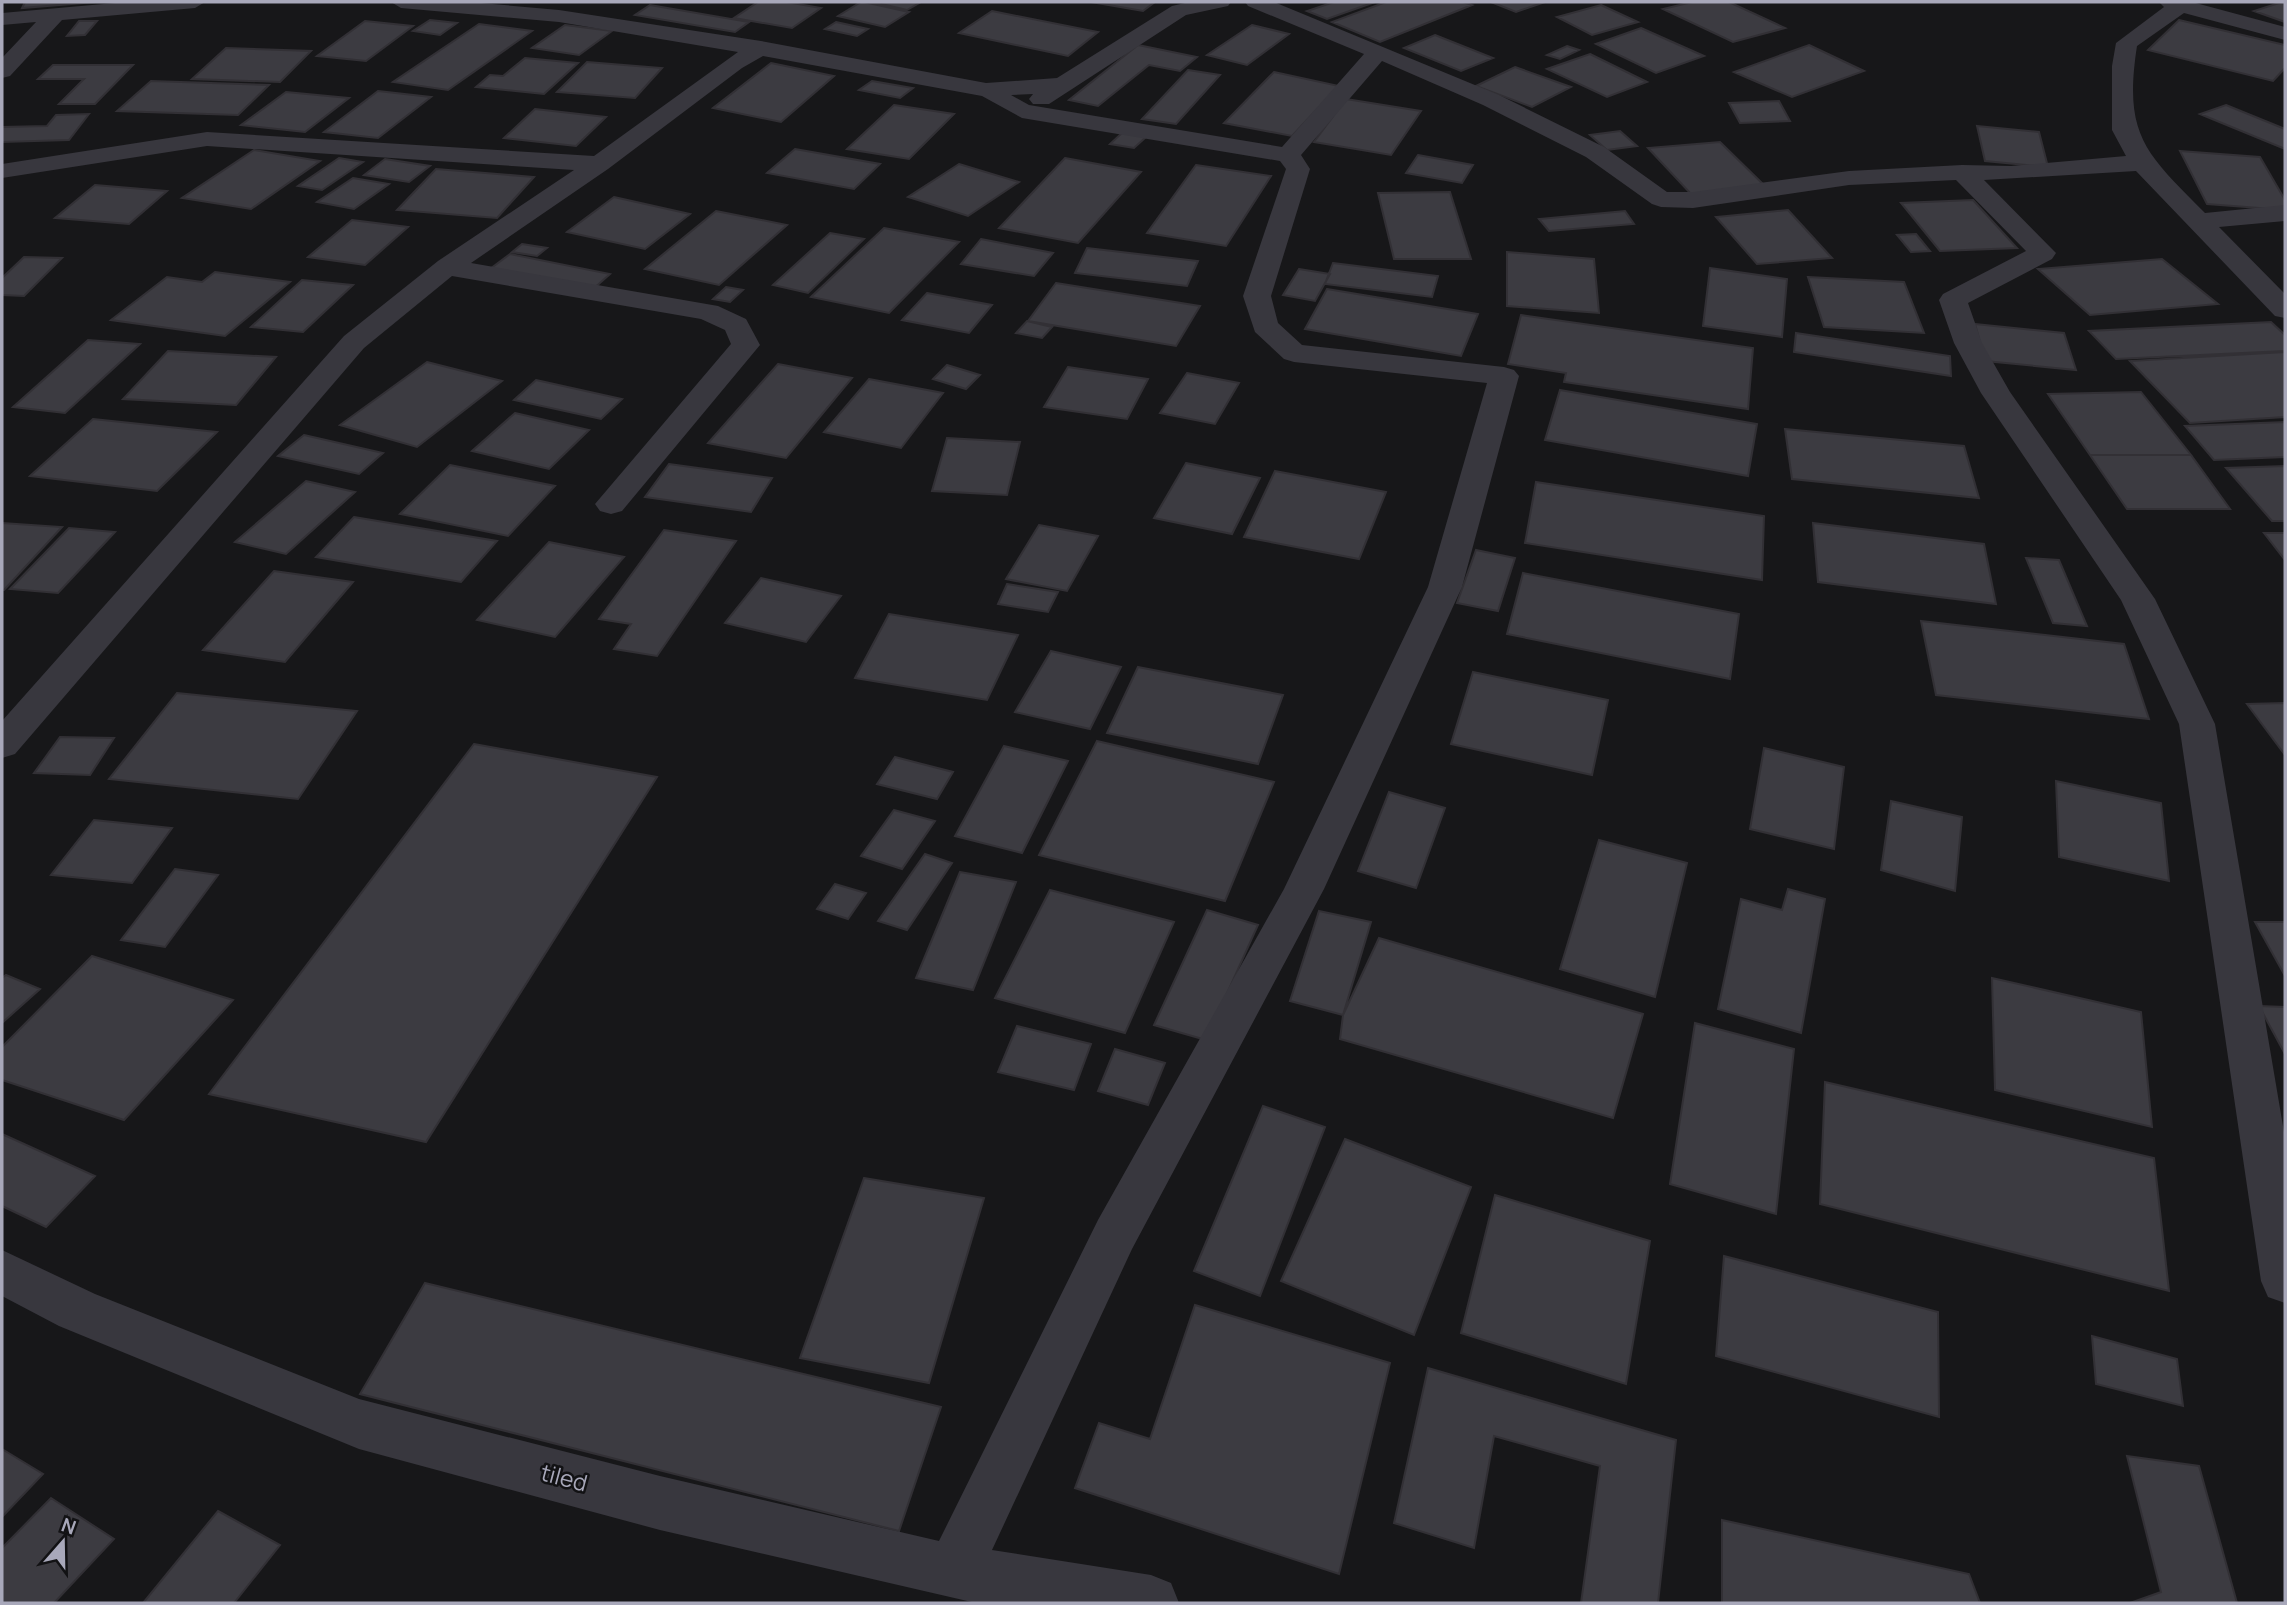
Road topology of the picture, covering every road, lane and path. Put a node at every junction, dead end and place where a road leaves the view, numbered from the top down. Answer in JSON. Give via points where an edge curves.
{"nodes":[{"id":1,"x":195,"y":2,"type":"edge"},
{"id":2,"x":401,"y":2,"type":"edge"},
{"id":3,"x":1222,"y":2,"type":"edge"},
{"id":4,"x":1255,"y":2,"type":"edge"},
{"id":5,"x":2174,"y":4,"type":"edge"},
{"id":6,"x":632,"y":9,"type":"dead end"},
{"id":7,"x":1291,"y":9,"type":"edge"},
{"id":8,"x":57,"y":13,"type":"junction"},
{"id":9,"x":2,"y":19,"type":"edge"},
{"id":10,"x":611,"y":24,"type":"junction"},
{"id":11,"x":2285,"y":34,"type":"edge"},
{"id":12,"x":761,"y":48,"type":"junction"},
{"id":13,"x":1377,"y":52,"type":"junction"},
{"id":14,"x":2,"y":71,"type":"edge"},
{"id":15,"x":1062,"y":85,"type":"junction"},
{"id":16,"x":986,"y":90,"type":"junction"},
{"id":17,"x":1021,"y":111,"type":"junction"},
{"id":18,"x":1288,"y":155,"type":"junction"},
{"id":19,"x":599,"y":164,"type":"junction"},
{"id":20,"x":2144,"y":164,"type":"junction"},
{"id":21,"x":2072,"y":167,"type":"junction"},
{"id":22,"x":2,"y":171,"type":"edge"},
{"id":23,"x":1962,"y":172,"type":"junction"},
{"id":24,"x":2180,"y":200,"type":"junction"},
{"id":25,"x":2285,"y":213,"type":"edge"},
{"id":26,"x":2200,"y":220,"type":"junction"},
{"id":27,"x":447,"y":267,"type":"junction"},
{"id":28,"x":2285,"y":310,"type":"edge"},
{"id":29,"x":611,"y":504,"type":"dead end"},
{"id":30,"x":2,"y":745,"type":"edge"},
{"id":31,"x":2,"y":1272,"type":"edge"},
{"id":32,"x":2285,"y":1281,"type":"edge"},
{"id":33,"x":953,"y":1572,"type":"junction"},
{"id":34,"x":1151,"y":1603,"type":"edge"}],
"edges":[{"from":1,"to":8,"type":"street"},
{"from":2,"to":10,"type":"street"},
{"from":3,"to":15,"type":"street","via":[[1179,10]]},
{"from":4,"to":7,"type":"street"},
{"from":5,"to":11,"type":"street"},
{"from":5,"to":20,"type":"street","via":[[2127,43],[2124,130]]},
{"from":6,"to":10,"type":"street"},
{"from":7,"to":13,"type":"street"},
{"from":8,"to":9,"type":"street"},
{"from":8,"to":14,"type":"street"},
{"from":10,"to":12,"type":"street"},
{"from":12,"to":16,"type":"street"},
{"from":12,"to":19,"type":"street","via":[[734,63]]},
{"from":13,"to":18,"type":"street"},
{"from":13,"to":23,"type":"street","via":[[1491,100],[1595,152],[1661,200],[1693,200],[1849,178]]},
{"from":15,"to":16,"type":"street"},
{"from":15,"to":17,"type":"street"},
{"from":16,"to":17,"type":"street"},
{"from":17,"to":18,"type":"street"},
{"from":18,"to":33,"type":"street","via":[[1298,169],[1257,296],[1265,326],[1294,353],[1504,376],[1445,587],[1304,889],[1115,1234]]},
{"from":19,"to":22,"type":"street","via":[[207,139]]},
{"from":19,"to":27,"type":"street"},
{"from":20,"to":21,"type":"street"},
{"from":20,"to":24,"type":"street"},
{"from":21,"to":23,"type":"street"},
{"from":21,"to":24,"type":"street"},
{"from":23,"to":32,"type":"street","via":[[2043,253],[1953,300],[1968,343],[1996,393],[2138,599],[2197,724]]},
{"from":24,"to":26,"type":"street"},
{"from":25,"to":26,"type":"street"},
{"from":26,"to":28,"type":"street"},
{"from":27,"to":29,"type":"street","via":[[708,312],[736,325],[746,345]]},
{"from":27,"to":30,"type":"street","via":[[354,342]]},
{"from":31,"to":33,"type":"street","name":"tiled","via":[[77,1310],[359,1424],[660,1503]]},
{"from":33,"to":34,"type":"street","name":"tiled"}]}
